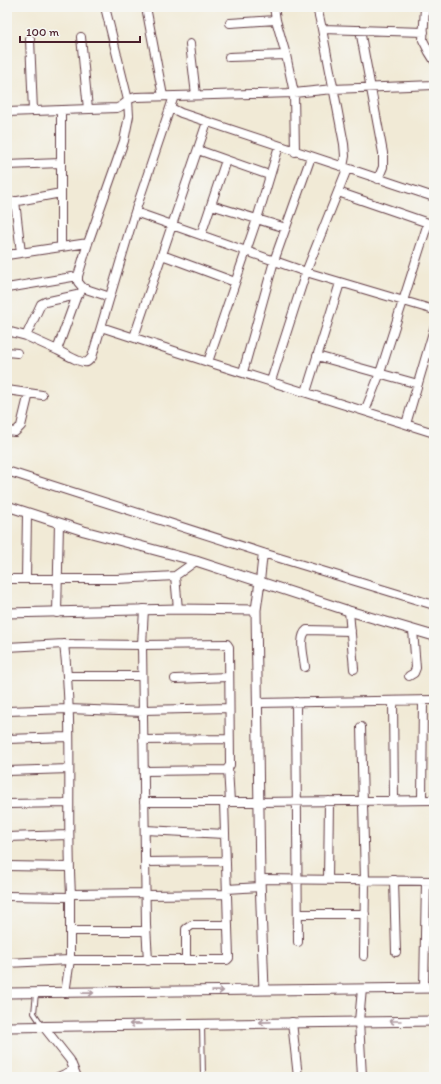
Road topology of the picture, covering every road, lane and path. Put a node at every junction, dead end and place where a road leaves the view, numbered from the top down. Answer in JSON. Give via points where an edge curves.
{"nodes":[{"id":1,"x":104,"y":7,"type":"edge"},
{"id":2,"x":146,"y":7,"type":"edge"},
{"id":3,"x":274,"y":7,"type":"edge"},
{"id":4,"x":317,"y":7,"type":"edge"},
{"id":5,"x":425,"y":7,"type":"edge"},
{"id":6,"x":276,"y":20,"type":"junction"},
{"id":7,"x":230,"y":23,"type":"dead end"},
{"id":8,"x":322,"y":29,"type":"junction"},
{"id":9,"x":360,"y":30,"type":"junction"},
{"id":10,"x":424,"y":32,"type":"junction"},
{"id":11,"x":81,"y":37,"type":"dead end"},
{"id":12,"x":30,"y":39,"type":"dead end"},
{"id":13,"x":190,"y":44,"type":"dead end"},
{"id":14,"x":286,"y":55,"type":"junction"},
{"id":15,"x":229,"y":57,"type":"dead end"},
{"id":16,"x":434,"y":60,"type":"edge"},
{"id":17,"x":434,"y":85,"type":"edge"},
{"id":18,"x":371,"y":87,"type":"junction"},
{"id":19,"x":333,"y":89,"type":"junction"},
{"id":20,"x":294,"y":93,"type":"junction"},
{"id":21,"x":196,"y":95,"type":"junction"},
{"id":22,"x":162,"y":96,"type":"junction"},
{"id":23,"x":174,"y":96,"type":"junction"},
{"id":24,"x":128,"y":100,"type":"junction"},
{"id":25,"x":171,"y":108,"type":"junction"},
{"id":26,"x":88,"y":109,"type":"junction"},
{"id":27,"x":61,"y":110,"type":"junction"},
{"id":28,"x":33,"y":111,"type":"junction"},
{"id":29,"x":7,"y":112,"type":"edge"},
{"id":30,"x":207,"y":122,"type":"junction"},
{"id":31,"x":279,"y":146,"type":"junction"},
{"id":32,"x":198,"y":150,"type":"junction"},
{"id":33,"x":295,"y":152,"type":"junction"},
{"id":34,"x":311,"y":157,"type":"junction"},
{"id":35,"x":226,"y":160,"type":"junction"},
{"id":36,"x":61,"y":163,"type":"junction"},
{"id":37,"x":7,"y":165,"type":"edge"},
{"id":38,"x":345,"y":168,"type":"junction"},
{"id":39,"x":269,"y":175,"type":"junction"},
{"id":40,"x":378,"y":179,"type":"junction"},
{"id":41,"x":338,"y":192,"type":"junction"},
{"id":42,"x":61,"y":193,"type":"junction"},
{"id":43,"x":434,"y":197,"type":"edge"},
{"id":44,"x":11,"y":202,"type":"edge"},
{"id":45,"x":211,"y":205,"type":"junction"},
{"id":46,"x":135,"y":212,"type":"junction"},
{"id":47,"x":257,"y":219,"type":"junction"},
{"id":48,"x":431,"y":224,"type":"edge"},
{"id":49,"x":172,"y":225,"type":"junction"},
{"id":50,"x":286,"y":228,"type":"junction"},
{"id":51,"x":201,"y":235,"type":"junction"},
{"id":52,"x":88,"y":243,"type":"junction"},
{"id":53,"x":61,"y":247,"type":"junction"},
{"id":54,"x":245,"y":251,"type":"junction"},
{"id":55,"x":21,"y":253,"type":"junction"},
{"id":56,"x":7,"y":255,"type":"edge"},
{"id":57,"x":162,"y":255,"type":"junction"},
{"id":58,"x":274,"y":261,"type":"junction"},
{"id":59,"x":306,"y":272,"type":"junction"},
{"id":60,"x":78,"y":276,"type":"junction"},
{"id":61,"x":235,"y":282,"type":"junction"},
{"id":62,"x":340,"y":282,"type":"junction"},
{"id":63,"x":7,"y":288,"type":"edge"},
{"id":64,"x":83,"y":288,"type":"junction"},
{"id":65,"x":77,"y":296,"type":"junction"},
{"id":66,"x":110,"y":297,"type":"junction"},
{"id":67,"x":403,"y":301,"type":"junction"},
{"id":68,"x":434,"y":310,"type":"edge"},
{"id":69,"x":101,"y":327,"type":"junction"},
{"id":70,"x":434,"y":329,"type":"edge"},
{"id":71,"x":7,"y":331,"type":"edge"},
{"id":72,"x":26,"y":336,"type":"junction"},
{"id":73,"x":134,"y":338,"type":"junction"},
{"id":74,"x":57,"y":350,"type":"junction"},
{"id":75,"x":7,"y":352,"type":"edge"},
{"id":76,"x":17,"y":353,"type":"dead end"},
{"id":77,"x":317,"y":356,"type":"junction"},
{"id":78,"x":208,"y":362,"type":"junction"},
{"id":79,"x":243,"y":372,"type":"junction"},
{"id":80,"x":380,"y":374,"type":"junction"},
{"id":81,"x":271,"y":381,"type":"junction"},
{"id":82,"x":418,"y":384,"type":"junction"},
{"id":83,"x":7,"y":390,"type":"edge"},
{"id":84,"x":306,"y":392,"type":"junction"},
{"id":85,"x":29,"y":393,"type":"junction"},
{"id":86,"x":42,"y":395,"type":"dead end"},
{"id":87,"x":365,"y":411,"type":"junction"},
{"id":88,"x":406,"y":424,"type":"junction"},
{"id":89,"x":7,"y":431,"type":"edge"},
{"id":90,"x":434,"y":433,"type":"edge"},
{"id":91,"x":7,"y":471,"type":"edge"},
{"id":92,"x":7,"y":506,"type":"edge"},
{"id":93,"x":27,"y":513,"type":"junction"},
{"id":94,"x":59,"y":523,"type":"junction"},
{"id":95,"x":263,"y":553,"type":"junction"},
{"id":96,"x":196,"y":561,"type":"junction"},
{"id":97,"x":174,"y":576,"type":"junction"},
{"id":98,"x":26,"y":579,"type":"junction"},
{"id":99,"x":58,"y":579,"type":"junction"},
{"id":100,"x":7,"y":580,"type":"edge"},
{"id":101,"x":260,"y":581,"type":"junction"},
{"id":102,"x":434,"y":605,"type":"edge"},
{"id":103,"x":178,"y":608,"type":"junction"},
{"id":104,"x":144,"y":609,"type":"junction"},
{"id":105,"x":256,"y":610,"type":"junction"},
{"id":106,"x":349,"y":611,"type":"junction"},
{"id":107,"x":57,"y":613,"type":"junction"},
{"id":108,"x":7,"y":614,"type":"edge"},
{"id":109,"x":413,"y":630,"type":"junction"},
{"id":110,"x":351,"y":632,"type":"junction"},
{"id":111,"x":434,"y":636,"type":"edge"},
{"id":112,"x":64,"y":644,"type":"junction"},
{"id":113,"x":142,"y":645,"type":"junction"},
{"id":114,"x":7,"y":647,"type":"edge"},
{"id":115,"x":305,"y":667,"type":"dead end"},
{"id":116,"x":354,"y":669,"type":"dead end"},
{"id":117,"x":68,"y":676,"type":"junction"},
{"id":118,"x":142,"y":676,"type":"junction"},
{"id":119,"x":409,"y":676,"type":"dead end"},
{"id":120,"x":228,"y":678,"type":"junction"},
{"id":121,"x":176,"y":679,"type":"dead end"},
{"id":122,"x":423,"y":700,"type":"junction"},
{"id":123,"x":434,"y":700,"type":"edge"},
{"id":124,"x":393,"y":701,"type":"junction"},
{"id":125,"x":296,"y":702,"type":"junction"},
{"id":126,"x":257,"y":703,"type":"junction"},
{"id":127,"x":229,"y":708,"type":"junction"},
{"id":128,"x":69,"y":709,"type":"junction"},
{"id":129,"x":7,"y":711,"type":"edge"},
{"id":130,"x":143,"y":711,"type":"junction"},
{"id":131,"x":361,"y":727,"type":"dead end"},
{"id":132,"x":68,"y":737,"type":"junction"},
{"id":133,"x":7,"y":739,"type":"edge"},
{"id":134,"x":229,"y":739,"type":"junction"},
{"id":135,"x":143,"y":740,"type":"junction"},
{"id":136,"x":228,"y":768,"type":"junction"},
{"id":137,"x":69,"y":769,"type":"junction"},
{"id":138,"x":7,"y":771,"type":"edge"},
{"id":139,"x":144,"y":771,"type":"junction"},
{"id":140,"x":362,"y":800,"type":"junction"},
{"id":141,"x":394,"y":800,"type":"junction"},
{"id":142,"x":422,"y":800,"type":"junction"},
{"id":143,"x":434,"y":800,"type":"edge"},
{"id":144,"x":297,"y":801,"type":"junction"},
{"id":145,"x":329,"y":801,"type":"junction"},
{"id":146,"x":144,"y":802,"type":"junction"},
{"id":147,"x":227,"y":802,"type":"junction"},
{"id":148,"x":259,"y":802,"type":"junction"},
{"id":149,"x":68,"y":803,"type":"junction"},
{"id":150,"x":7,"y":804,"type":"edge"},
{"id":151,"x":144,"y":830,"type":"junction"},
{"id":152,"x":225,"y":834,"type":"junction"},
{"id":153,"x":68,"y":835,"type":"junction"},
{"id":154,"x":7,"y":837,"type":"edge"},
{"id":155,"x":226,"y":861,"type":"junction"},
{"id":156,"x":145,"y":862,"type":"junction"},
{"id":157,"x":7,"y":866,"type":"edge"},
{"id":158,"x":69,"y":867,"type":"junction"},
{"id":159,"x":298,"y":880,"type":"junction"},
{"id":160,"x":328,"y":880,"type":"junction"},
{"id":161,"x":365,"y":880,"type":"junction"},
{"id":162,"x":394,"y":880,"type":"junction"},
{"id":163,"x":430,"y":881,"type":"edge"},
{"id":164,"x":260,"y":883,"type":"junction"},
{"id":165,"x":227,"y":892,"type":"junction"},
{"id":166,"x":146,"y":894,"type":"junction"},
{"id":167,"x":7,"y":896,"type":"edge"},
{"id":168,"x":70,"y":896,"type":"junction"},
{"id":169,"x":298,"y":914,"type":"junction"},
{"id":170,"x":364,"y":914,"type":"junction"},
{"id":171,"x":227,"y":925,"type":"junction"},
{"id":172,"x":70,"y":931,"type":"junction"},
{"id":173,"x":146,"y":931,"type":"junction"},
{"id":174,"x":298,"y":942,"type":"dead end"},
{"id":175,"x":396,"y":952,"type":"dead end"},
{"id":176,"x":364,"y":956,"type":"dead end"},
{"id":177,"x":70,"y":960,"type":"junction"},
{"id":178,"x":186,"y":960,"type":"junction"},
{"id":179,"x":148,"y":961,"type":"junction"},
{"id":180,"x":7,"y":963,"type":"edge"},
{"id":181,"x":424,"y":988,"type":"junction"},
{"id":182,"x":434,"y":988,"type":"edge"},
{"id":183,"x":362,"y":989,"type":"junction"},
{"id":184,"x":264,"y":990,"type":"junction"},
{"id":185,"x":7,"y":993,"type":"edge"},
{"id":186,"x":36,"y":993,"type":"junction"},
{"id":187,"x":65,"y":993,"type":"junction"},
{"id":188,"x":359,"y":1021,"type":"junction"},
{"id":189,"x":434,"y":1021,"type":"edge"},
{"id":190,"x":292,"y":1022,"type":"junction"},
{"id":191,"x":202,"y":1023,"type":"junction"},
{"id":192,"x":43,"y":1026,"type":"junction"},
{"id":193,"x":7,"y":1027,"type":"edge"},
{"id":194,"x":76,"y":1073,"type":"edge"},
{"id":195,"x":58,"y":1077,"type":"edge"},
{"id":196,"x":204,"y":1077,"type":"edge"},
{"id":197,"x":298,"y":1077,"type":"edge"},
{"id":198,"x":362,"y":1077,"type":"edge"}],
"edges":[{"from":1,"to":24,"type":"street"},
{"from":2,"to":22,"type":"street"},
{"from":3,"to":6,"type":"street"},
{"from":4,"to":8,"type":"street"},
{"from":5,"to":10,"type":"street"},
{"from":6,"to":7,"type":"street"},
{"from":6,"to":14,"type":"street"},
{"from":8,"to":9,"type":"street"},
{"from":8,"to":19,"type":"street"},
{"from":9,"to":10,"type":"street"},
{"from":9,"to":18,"type":"street"},
{"from":10,"to":16,"type":"street","via":[[428,52]]},
{"from":11,"to":26,"type":"street"},
{"from":12,"to":28,"type":"street"},
{"from":13,"to":21,"type":"street"},
{"from":14,"to":15,"type":"street"},
{"from":14,"to":20,"type":"street"},
{"from":17,"to":18,"type":"street"},
{"from":18,"to":19,"type":"street"},
{"from":18,"to":40,"type":"street","via":[[383,153],[383,167]]},
{"from":19,"to":20,"type":"street"},
{"from":19,"to":38,"type":"street","via":[[344,144]]},
{"from":20,"to":21,"type":"street"},
{"from":20,"to":33,"type":"street"},
{"from":21,"to":23,"type":"street"},
{"from":22,"to":23,"type":"street"},
{"from":22,"to":24,"type":"street","via":[[136,97]]},
{"from":23,"to":25,"type":"street"},
{"from":24,"to":26,"type":"street","via":[[122,107]]},
{"from":24,"to":52,"type":"street","via":[[129,112],[124,141]]},
{"from":25,"to":30,"type":"street"},
{"from":25,"to":46,"type":"street"},
{"from":26,"to":27,"type":"street"},
{"from":27,"to":28,"type":"street"},
{"from":27,"to":36,"type":"street"},
{"from":28,"to":29,"type":"street"},
{"from":30,"to":31,"type":"street"},
{"from":30,"to":32,"type":"street"},
{"from":31,"to":33,"type":"street"},
{"from":31,"to":39,"type":"street"},
{"from":32,"to":35,"type":"street"},
{"from":32,"to":49,"type":"street"},
{"from":33,"to":34,"type":"street"},
{"from":34,"to":38,"type":"street"},
{"from":34,"to":50,"type":"street"},
{"from":35,"to":39,"type":"street"},
{"from":35,"to":45,"type":"street"},
{"from":36,"to":37,"type":"street"},
{"from":36,"to":42,"type":"street"},
{"from":38,"to":40,"type":"street"},
{"from":38,"to":41,"type":"street"},
{"from":39,"to":47,"type":"street"},
{"from":40,"to":43,"type":"street"},
{"from":41,"to":48,"type":"street"},
{"from":41,"to":59,"type":"street"},
{"from":42,"to":44,"type":"street"},
{"from":42,"to":53,"type":"street"},
{"from":44,"to":55,"type":"street"},
{"from":45,"to":47,"type":"street"},
{"from":45,"to":51,"type":"street"},
{"from":46,"to":49,"type":"street"},
{"from":46,"to":66,"type":"street"},
{"from":47,"to":50,"type":"street"},
{"from":47,"to":54,"type":"street"},
{"from":48,"to":67,"type":"street"},
{"from":49,"to":51,"type":"street"},
{"from":49,"to":57,"type":"street"},
{"from":50,"to":58,"type":"street"},
{"from":51,"to":54,"type":"street"},
{"from":52,"to":53,"type":"street"},
{"from":52,"to":60,"type":"street"},
{"from":53,"to":55,"type":"street"},
{"from":54,"to":58,"type":"street"},
{"from":54,"to":61,"type":"street"},
{"from":55,"to":56,"type":"street"},
{"from":57,"to":61,"type":"street"},
{"from":57,"to":73,"type":"street"},
{"from":58,"to":59,"type":"street"},
{"from":58,"to":79,"type":"street"},
{"from":59,"to":62,"type":"street"},
{"from":59,"to":81,"type":"street"},
{"from":60,"to":63,"type":"street"},
{"from":60,"to":64,"type":"street","via":[[78,282]]},
{"from":61,"to":78,"type":"street"},
{"from":62,"to":67,"type":"street"},
{"from":62,"to":77,"type":"street"},
{"from":64,"to":65,"type":"street"},
{"from":64,"to":66,"type":"street"},
{"from":65,"to":72,"type":"street","via":[[40,304]]},
{"from":65,"to":74,"type":"street"},
{"from":66,"to":69,"type":"street"},
{"from":67,"to":68,"type":"street"},
{"from":67,"to":80,"type":"street"},
{"from":69,"to":73,"type":"street"},
{"from":69,"to":74,"type":"street","via":[[92,357],[88,361],[81,361]]},
{"from":70,"to":82,"type":"street"},
{"from":71,"to":72,"type":"street"},
{"from":72,"to":74,"type":"street"},
{"from":73,"to":78,"type":"street"},
{"from":75,"to":76,"type":"street"},
{"from":77,"to":80,"type":"street"},
{"from":77,"to":84,"type":"street"},
{"from":78,"to":79,"type":"street"},
{"from":79,"to":81,"type":"street"},
{"from":80,"to":82,"type":"street"},
{"from":80,"to":87,"type":"street"},
{"from":81,"to":84,"type":"street"},
{"from":82,"to":88,"type":"street"},
{"from":83,"to":85,"type":"street"},
{"from":84,"to":87,"type":"street"},
{"from":85,"to":86,"type":"street"},
{"from":85,"to":89,"type":"street","via":[[22,426],[15,432]]},
{"from":87,"to":88,"type":"street"},
{"from":88,"to":90,"type":"street"},
{"from":91,"to":95,"type":"street"},
{"from":92,"to":93,"type":"street"},
{"from":93,"to":94,"type":"street"},
{"from":93,"to":98,"type":"street"},
{"from":94,"to":96,"type":"street"},
{"from":94,"to":99,"type":"street"},
{"from":95,"to":101,"type":"street"},
{"from":95,"to":102,"type":"street"},
{"from":96,"to":97,"type":"street"},
{"from":96,"to":101,"type":"street"},
{"from":97,"to":99,"type":"street"},
{"from":97,"to":103,"type":"street"},
{"from":98,"to":99,"type":"street"},
{"from":98,"to":100,"type":"street"},
{"from":99,"to":107,"type":"street"},
{"from":101,"to":105,"type":"street"},
{"from":101,"to":106,"type":"street"},
{"from":103,"to":104,"type":"street"},
{"from":103,"to":105,"type":"street"},
{"from":104,"to":107,"type":"street"},
{"from":104,"to":113,"type":"street"},
{"from":105,"to":126,"type":"street"},
{"from":106,"to":109,"type":"street"},
{"from":106,"to":110,"type":"street"},
{"from":107,"to":108,"type":"street"},
{"from":109,"to":111,"type":"street"},
{"from":109,"to":119,"type":"street","via":[[416,668]]},
{"from":110,"to":115,"type":"street","via":[[307,630],[302,639]]},
{"from":110,"to":116,"type":"street"},
{"from":112,"to":113,"type":"street"},
{"from":112,"to":114,"type":"street"},
{"from":112,"to":117,"type":"street"},
{"from":113,"to":118,"type":"street"},
{"from":113,"to":120,"type":"street","via":[[227,644]]},
{"from":117,"to":118,"type":"street"},
{"from":117,"to":128,"type":"street"},
{"from":118,"to":130,"type":"street"},
{"from":120,"to":121,"type":"street"},
{"from":120,"to":127,"type":"street"},
{"from":122,"to":123,"type":"street"},
{"from":122,"to":124,"type":"street"},
{"from":122,"to":142,"type":"street"},
{"from":124,"to":125,"type":"street"},
{"from":124,"to":141,"type":"street"},
{"from":125,"to":126,"type":"street"},
{"from":125,"to":144,"type":"street"},
{"from":126,"to":148,"type":"street"},
{"from":127,"to":130,"type":"street"},
{"from":127,"to":134,"type":"street"},
{"from":128,"to":129,"type":"street"},
{"from":128,"to":130,"type":"street"},
{"from":128,"to":132,"type":"street"},
{"from":130,"to":135,"type":"street"},
{"from":131,"to":140,"type":"street"},
{"from":132,"to":133,"type":"street"},
{"from":132,"to":137,"type":"street"},
{"from":134,"to":135,"type":"street"},
{"from":134,"to":136,"type":"street"},
{"from":135,"to":139,"type":"street"},
{"from":136,"to":139,"type":"street"},
{"from":136,"to":147,"type":"street"},
{"from":137,"to":138,"type":"street"},
{"from":137,"to":149,"type":"street"},
{"from":139,"to":146,"type":"street"},
{"from":140,"to":141,"type":"street"},
{"from":140,"to":145,"type":"street"},
{"from":140,"to":161,"type":"street"},
{"from":141,"to":142,"type":"street"},
{"from":142,"to":143,"type":"street"},
{"from":144,"to":145,"type":"street"},
{"from":144,"to":148,"type":"street"},
{"from":144,"to":159,"type":"street"},
{"from":145,"to":160,"type":"street"},
{"from":146,"to":147,"type":"street"},
{"from":146,"to":151,"type":"street"},
{"from":147,"to":148,"type":"street"},
{"from":147,"to":152,"type":"street"},
{"from":148,"to":164,"type":"street"},
{"from":149,"to":150,"type":"street"},
{"from":149,"to":153,"type":"street"},
{"from":151,"to":152,"type":"street"},
{"from":151,"to":156,"type":"street"},
{"from":152,"to":155,"type":"street"},
{"from":153,"to":154,"type":"street"},
{"from":153,"to":158,"type":"street"},
{"from":155,"to":156,"type":"street"},
{"from":155,"to":165,"type":"street"},
{"from":156,"to":166,"type":"street"},
{"from":157,"to":158,"type":"street"},
{"from":158,"to":168,"type":"street"},
{"from":159,"to":160,"type":"street"},
{"from":159,"to":164,"type":"street"},
{"from":159,"to":169,"type":"street"},
{"from":160,"to":161,"type":"street"},
{"from":161,"to":162,"type":"street"},
{"from":161,"to":170,"type":"street"},
{"from":162,"to":163,"type":"street"},
{"from":162,"to":175,"type":"street"},
{"from":163,"to":181,"type":"street"},
{"from":164,"to":165,"type":"street"},
{"from":164,"to":184,"type":"street"},
{"from":165,"to":166,"type":"street"},
{"from":165,"to":171,"type":"street"},
{"from":166,"to":168,"type":"street"},
{"from":166,"to":173,"type":"street"},
{"from":167,"to":168,"type":"street"},
{"from":168,"to":172,"type":"street"},
{"from":169,"to":170,"type":"street"},
{"from":169,"to":174,"type":"street"},
{"from":170,"to":176,"type":"street"},
{"from":171,"to":178,"type":"street","via":[[188,927]]},
{"from":171,"to":178,"type":"street","via":[[227,960]]},
{"from":172,"to":173,"type":"street"},
{"from":172,"to":177,"type":"street"},
{"from":173,"to":179,"type":"street"},
{"from":177,"to":179,"type":"street"},
{"from":177,"to":180,"type":"street"},
{"from":177,"to":187,"type":"street"},
{"from":178,"to":179,"type":"street"},
{"from":181,"to":182,"type":"street"},
{"from":181,"to":183,"type":"street"},
{"from":183,"to":184,"type":"street"},
{"from":183,"to":188,"type":"street"},
{"from":187,"to":184,"type":"street","one_way":true},
{"from":185,"to":186,"type":"street"},
{"from":186,"to":187,"type":"street"},
{"from":186,"to":192,"type":"lane","via":[[34,1013]]},
{"from":189,"to":188,"type":"street","one_way":true},
{"from":188,"to":190,"type":"street"},
{"from":188,"to":198,"type":"street"},
{"from":190,"to":191,"type":"street","one_way":true},
{"from":190,"to":197,"type":"street"},
{"from":191,"to":192,"type":"street","one_way":true},
{"from":191,"to":196,"type":"lane"},
{"from":192,"to":193,"type":"street"},
{"from":192,"to":194,"type":"street","via":[[70,1060]]},
{"from":194,"to":195,"type":"street"}]}
